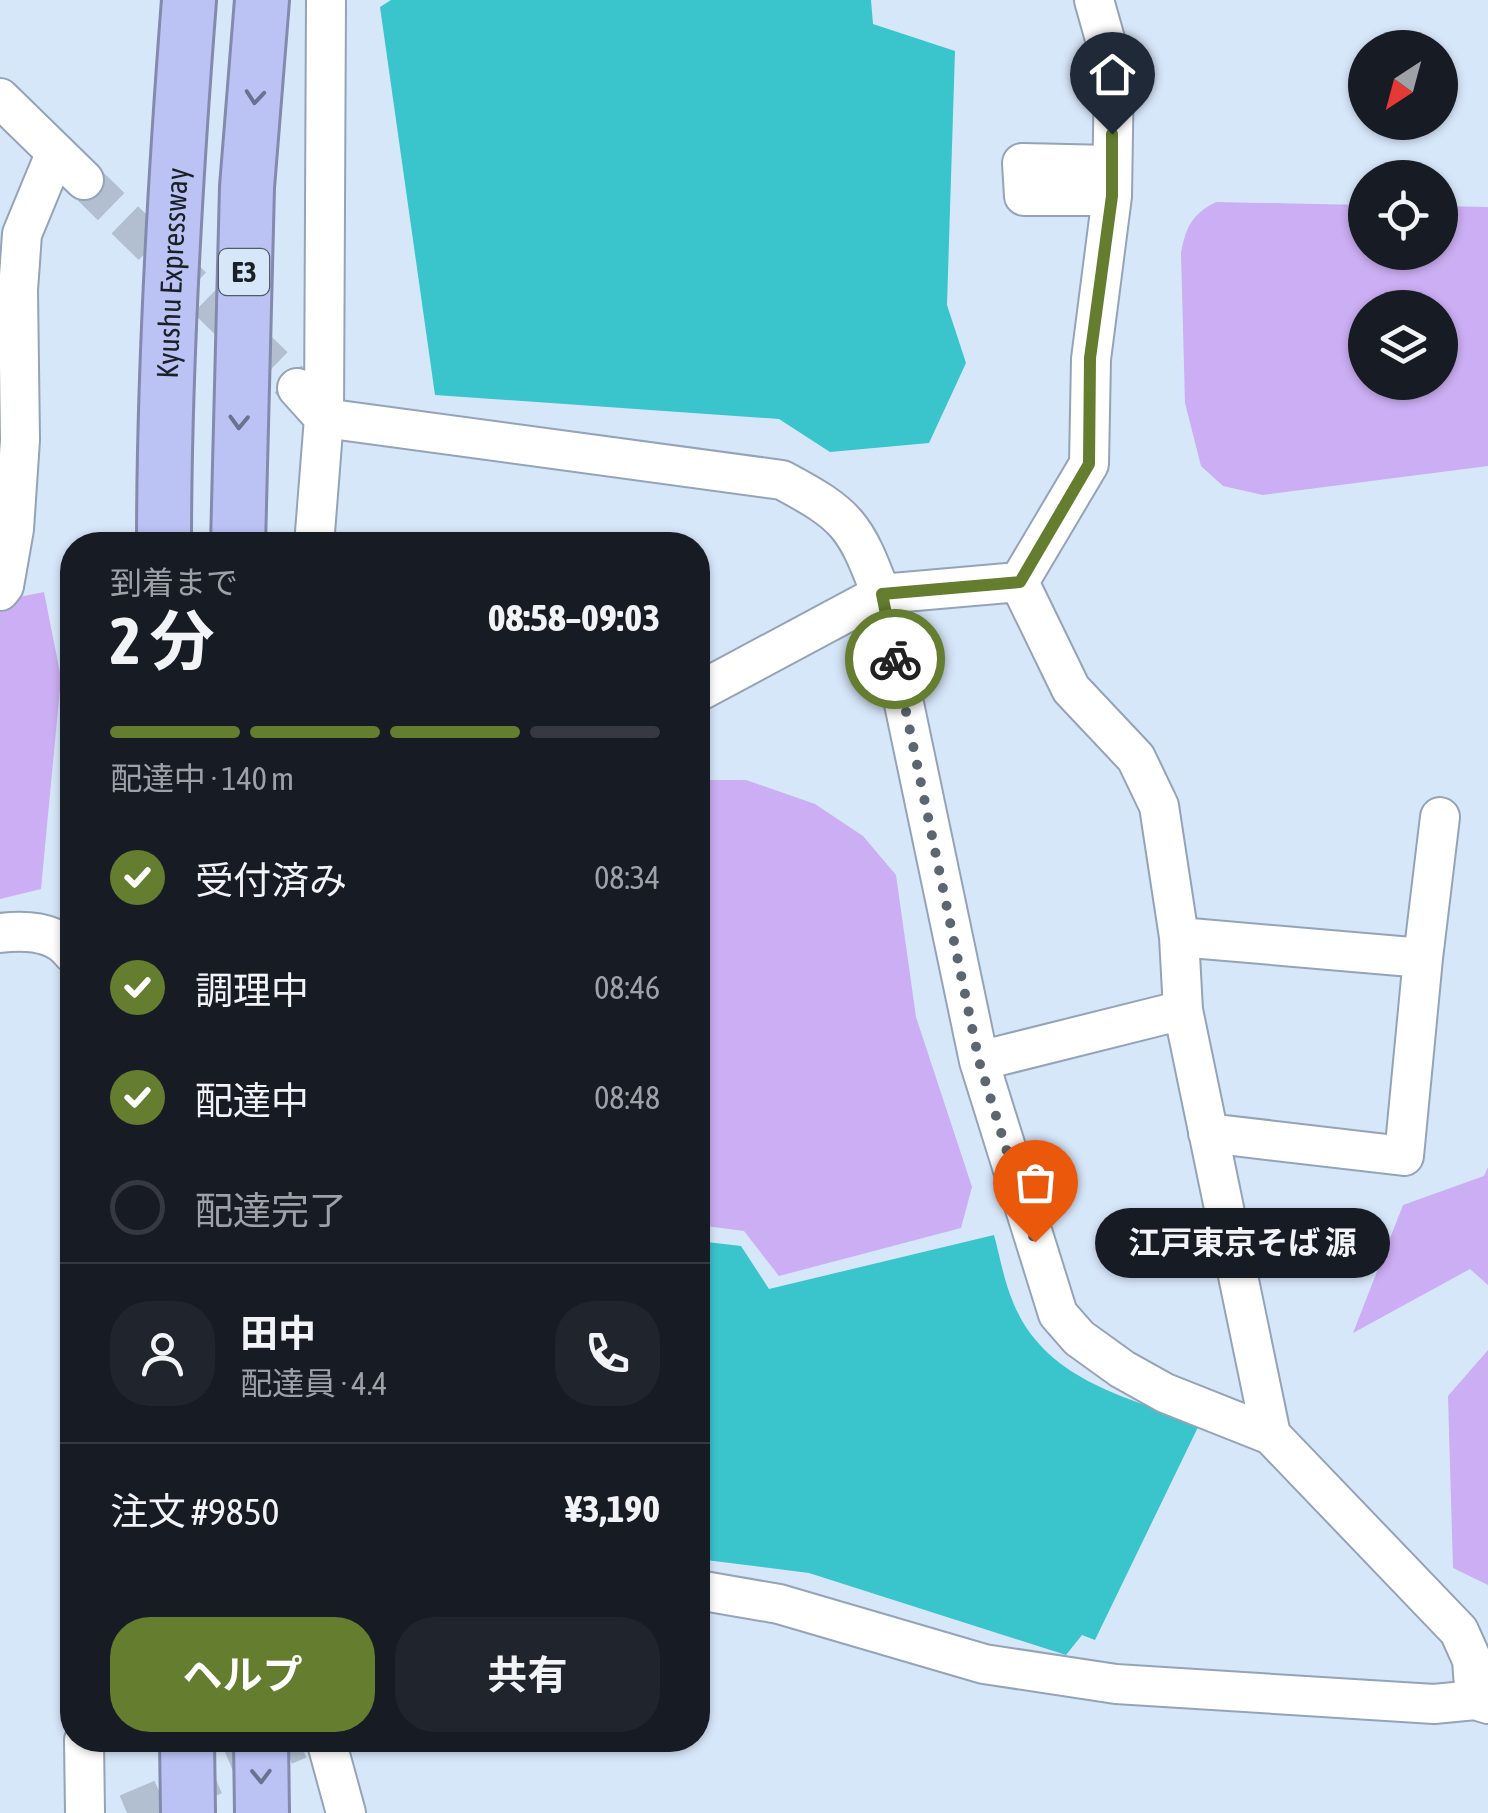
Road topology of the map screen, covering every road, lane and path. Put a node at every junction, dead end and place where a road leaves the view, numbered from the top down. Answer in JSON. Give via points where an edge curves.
{"nodes":[{"id":1,"x":176,"y":0,"type":"edge"},
{"id":2,"x":189,"y":0,"type":"edge"},
{"id":3,"x":262,"y":0,"type":"edge"},
{"id":4,"x":326,"y":0,"type":"edge"},
{"id":5,"x":1094,"y":0,"type":"edge"},
{"id":6,"x":0,"y":98,"type":"edge"},
{"id":7,"x":55,"y":154,"type":"junction"},
{"id":8,"x":84,"y":180,"type":"tunnel mouth"},
{"id":9,"x":175,"y":181,"type":"junction"},
{"id":10,"x":296,"y":388,"type":"tunnel mouth"},
{"id":11,"x":324,"y":418,"type":"junction"},
{"id":12,"x":164,"y":532,"type":"edge"},
{"id":13,"x":238,"y":532,"type":"edge"},
{"id":14,"x":315,"y":532,"type":"edge"},
{"id":15,"x":1020,"y":582,"type":"junction"},
{"id":16,"x":0,"y":591,"type":"edge"},
{"id":17,"x":882,"y":594,"type":"junction"},
{"id":18,"x":710,"y":686,"type":"edge"},
{"id":19,"x":1440,"y":817,"type":"dead end"},
{"id":20,"x":0,"y":932,"type":"edge"},
{"id":21,"x":1179,"y":937,"type":"junction"},
{"id":22,"x":60,"y":942,"type":"edge"},
{"id":23,"x":1423,"y":958,"type":"junction"},
{"id":24,"x":1184,"y":1010,"type":"junction"},
{"id":25,"x":979,"y":1061,"type":"junction"},
{"id":26,"x":1208,"y":1133,"type":"junction"},
{"id":27,"x":1271,"y":1435,"type":"junction"},
{"id":28,"x":710,"y":1592,"type":"edge"},
{"id":29,"x":1482,"y":1702,"type":"edge"},
{"id":30,"x":84,"y":1752,"type":"edge"},
{"id":31,"x":187,"y":1752,"type":"edge"},
{"id":32,"x":261,"y":1752,"type":"edge"},
{"id":33,"x":329,"y":1752,"type":"edge"},
{"id":34,"x":84,"y":1813,"type":"edge"},
{"id":35,"x":188,"y":1813,"type":"edge"},
{"id":36,"x":262,"y":1813,"type":"edge"},
{"id":37,"x":346,"y":1813,"type":"edge"}],
"edges":[{"from":1,"to":9,"type":"highway"},
{"from":2,"to":9,"type":"highway","name":"Kyushu Expressway"},
{"from":3,"to":13,"type":"highway","number":"E3","one_way":true,"via":[[247,188]]},
{"from":4,"to":11,"type":"street"},
{"from":5,"to":15,"type":"street","via":[[1114,71],[1111,180],[1090,358],[1089,464]]},
{"from":6,"to":7,"type":"street"},
{"from":7,"to":8,"type":"street"},
{"from":7,"to":16,"type":"street","via":[[22,234],[16,511]]},
{"from":9,"to":12,"type":"highway","name":"Kyushu Expressway"},
{"from":10,"to":11,"type":"street"},
{"from":11,"to":14,"type":"street"},
{"from":11,"to":17,"type":"street","via":[[782,480],[827,504],[860,538]]},
{"from":15,"to":17,"type":"street"},
{"from":15,"to":21,"type":"street","via":[[1072,689],[1150,782],[1160,806]]},
{"from":17,"to":18,"type":"street"},
{"from":17,"to":25,"type":"street"},
{"from":19,"to":23,"type":"street"},
{"from":20,"to":22,"type":"street","via":[[28,930]]},
{"from":21,"to":23,"type":"street"},
{"from":21,"to":24,"type":"street"},
{"from":23,"to":26,"type":"street","via":[[1404,1156]]},
{"from":24,"to":25,"type":"street"},
{"from":24,"to":26,"type":"street"},
{"from":25,"to":27,"type":"street","via":[[1058,1314],[1122,1369]]},
{"from":26,"to":27,"type":"street"},
{"from":27,"to":29,"type":"street","via":[[1458,1631]]},
{"from":28,"to":29,"type":"street","via":[[779,1604],[984,1664],[1116,1684]]},
{"from":30,"to":34,"type":"street"},
{"from":31,"to":35,"type":"highway"},
{"from":32,"to":36,"type":"highway","one_way":true},
{"from":33,"to":37,"type":"street"}]}
